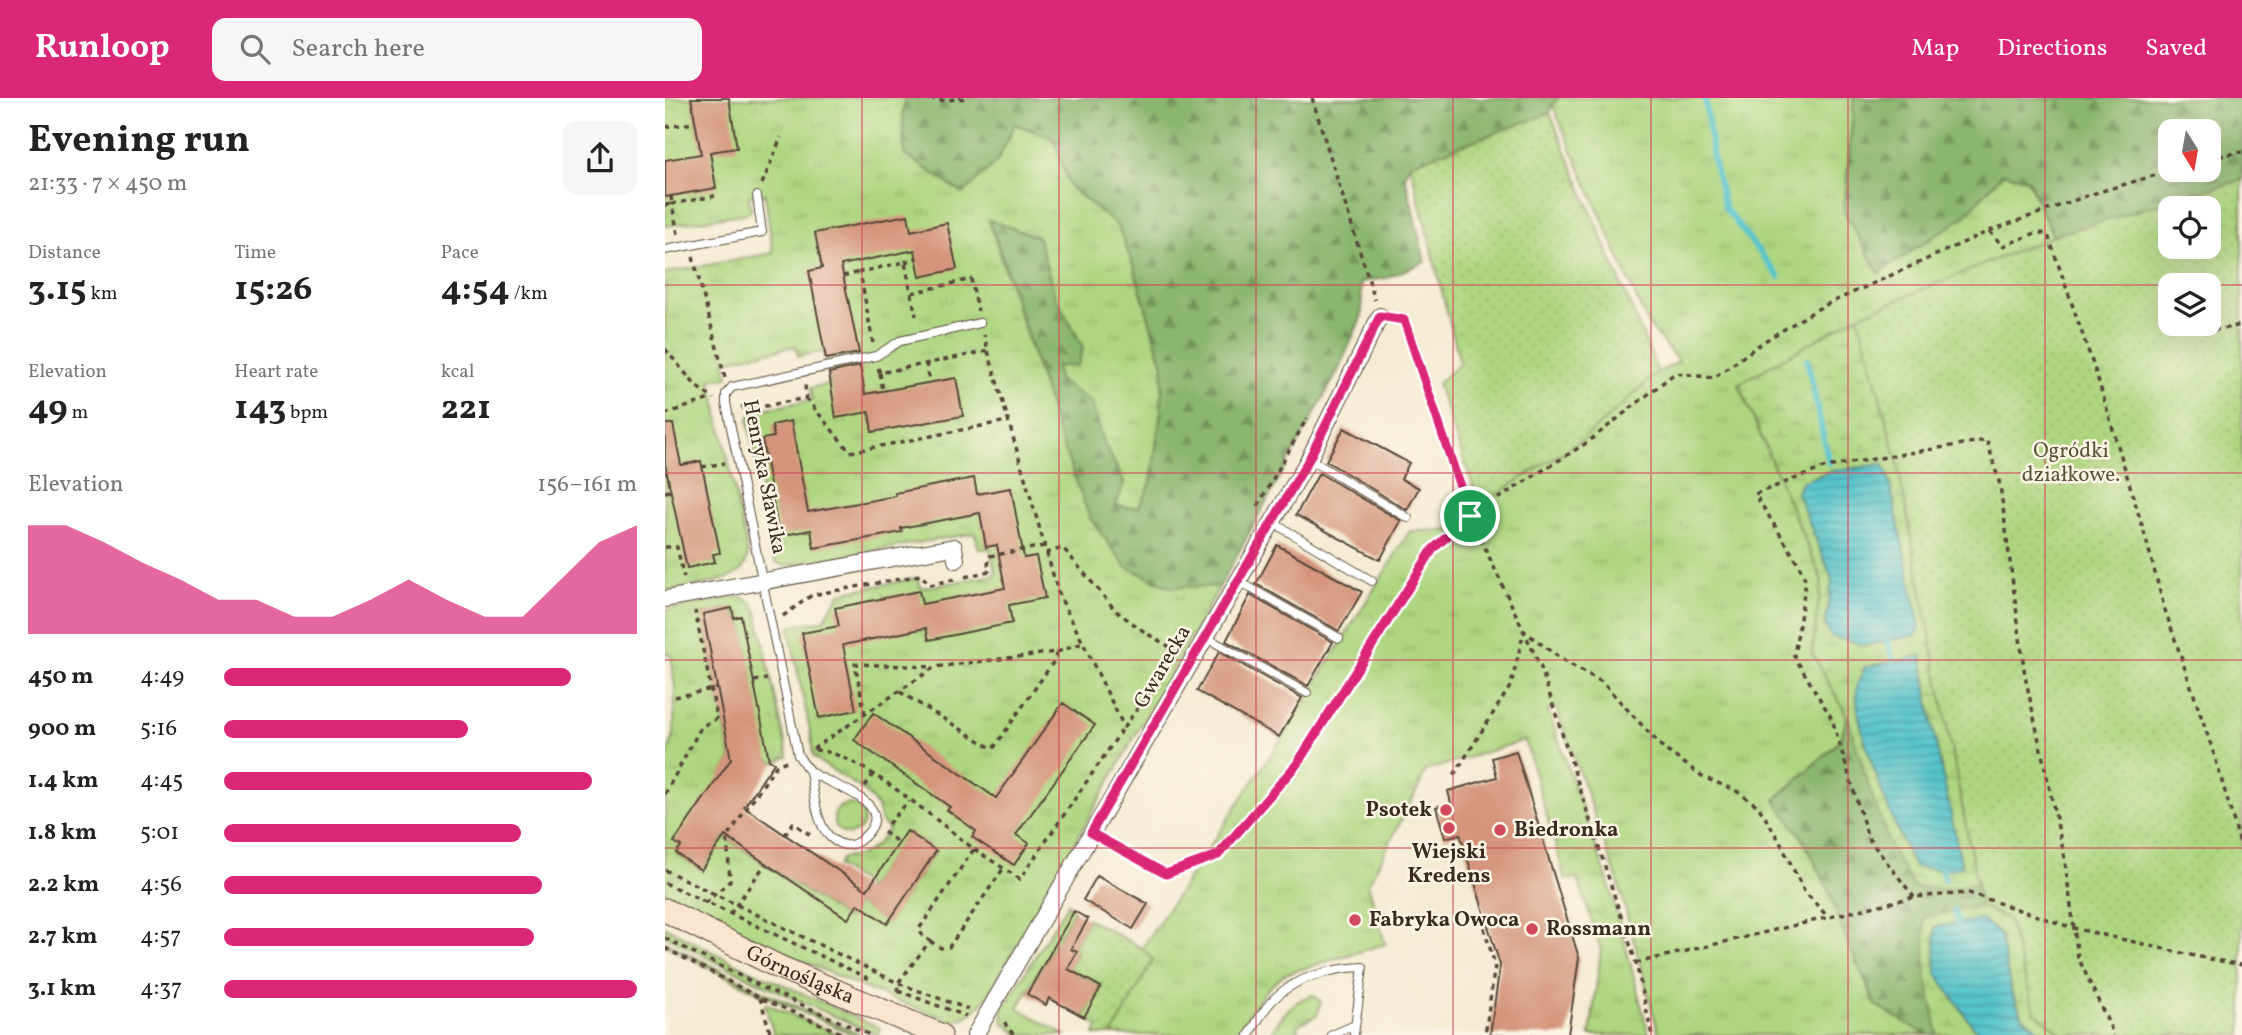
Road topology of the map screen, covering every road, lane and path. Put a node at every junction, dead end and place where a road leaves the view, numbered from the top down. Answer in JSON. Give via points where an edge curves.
{"nodes":[{"id":1,"x":930,"y":98,"type":"edge"},
{"id":2,"x":966,"y":98,"type":"edge"},
{"id":3,"x":1312,"y":98,"type":"edge"},
{"id":4,"x":695,"y":122,"type":"dead end"},
{"id":5,"x":665,"y":127,"type":"edge"},
{"id":6,"x":781,"y":137,"type":"dead end"},
{"id":7,"x":2242,"y":152,"type":"edge"},
{"id":8,"x":2221,"y":156,"type":"edge"},
{"id":9,"x":2158,"y":174,"type":"edge"},
{"id":10,"x":671,"y":196,"type":"dead end"},
{"id":11,"x":757,"y":196,"type":"joint"},
{"id":12,"x":665,"y":205,"type":"edge"},
{"id":13,"x":1989,"y":231,"type":"junction"},
{"id":14,"x":665,"y":250,"type":"edge"},
{"id":15,"x":916,"y":258,"type":"dead end"},
{"id":16,"x":905,"y":262,"type":"junction"},
{"id":17,"x":860,"y":272,"type":"junction"},
{"id":18,"x":843,"y":276,"type":"dead end"},
{"id":19,"x":912,"y":293,"type":"junction"},
{"id":20,"x":916,"y":316,"type":"dead end"},
{"id":21,"x":1380,"y":316,"type":"junction"},
{"id":22,"x":980,"y":323,"type":"junction"},
{"id":23,"x":2242,"y":325,"type":"edge"},
{"id":24,"x":2221,"y":329,"type":"edge"},
{"id":25,"x":665,"y":349,"type":"edge"},
{"id":26,"x":988,"y":351,"type":"junction"},
{"id":27,"x":876,"y":356,"type":"junction"},
{"id":28,"x":926,"y":363,"type":"junction"},
{"id":29,"x":880,"y":373,"type":"junction"},
{"id":30,"x":815,"y":382,"type":"dead end"},
{"id":31,"x":930,"y":382,"type":"dead end"},
{"id":32,"x":883,"y":391,"type":"dead end"},
{"id":33,"x":806,"y":398,"type":"junction"},
{"id":34,"x":711,"y":399,"type":"junction"},
{"id":35,"x":726,"y":403,"type":"junction"},
{"id":36,"x":665,"y":414,"type":"edge"},
{"id":37,"x":747,"y":414,"type":"dead end"},
{"id":38,"x":1007,"y":421,"type":"junction"},
{"id":39,"x":1309,"y":459,"type":"junction"},
{"id":40,"x":702,"y":467,"type":"dead end"},
{"id":41,"x":727,"y":475,"type":"dead end"},
{"id":42,"x":1470,"y":516,"type":"junction"},
{"id":43,"x":1408,"y":518,"type":"dead end"},
{"id":44,"x":1272,"y":522,"type":"junction"},
{"id":45,"x":1044,"y":545,"type":"junction"},
{"id":46,"x":665,"y":547,"type":"edge"},
{"id":47,"x":1047,"y":553,"type":"junction"},
{"id":48,"x":956,"y":559,"type":"dead end"},
{"id":49,"x":1238,"y":580,"type":"junction"},
{"id":50,"x":1372,"y":581,"type":"dead end"},
{"id":51,"x":764,"y":583,"type":"junction"},
{"id":52,"x":688,"y":596,"type":"junction"},
{"id":53,"x":665,"y":599,"type":"edge"},
{"id":54,"x":771,"y":618,"type":"junction"},
{"id":55,"x":1524,"y":631,"type":"junction"},
{"id":56,"x":1205,"y":637,"type":"junction"},
{"id":57,"x":1339,"y":638,"type":"dead end"},
{"id":58,"x":1083,"y":643,"type":"dead end"},
{"id":59,"x":1177,"y":651,"type":"dead end"},
{"id":60,"x":1057,"y":652,"type":"dead end"},
{"id":61,"x":935,"y":667,"type":"dead end"},
{"id":62,"x":769,"y":678,"type":"dead end"},
{"id":63,"x":754,"y":681,"type":"dead end"},
{"id":64,"x":718,"y":688,"type":"dead end"},
{"id":65,"x":711,"y":690,"type":"junction"},
{"id":66,"x":899,"y":692,"type":"dead end"},
{"id":67,"x":1307,"y":693,"type":"dead end"},
{"id":68,"x":675,"y":697,"type":"dead end"},
{"id":69,"x":865,"y":715,"type":"dead end"},
{"id":70,"x":1124,"y":727,"type":"dead end"},
{"id":71,"x":798,"y":755,"type":"junction"},
{"id":72,"x":810,"y":772,"type":"junction"},
{"id":73,"x":1454,"y":775,"type":"dead end"},
{"id":74,"x":665,"y":794,"type":"edge"},
{"id":75,"x":883,"y":831,"type":"dead end"},
{"id":76,"x":1091,"y":833,"type":"junction"},
{"id":77,"x":899,"y":843,"type":"dead end"},
{"id":78,"x":975,"y":849,"type":"junction"},
{"id":79,"x":2242,"y":850,"type":"edge"},
{"id":80,"x":766,"y":863,"type":"dead end"},
{"id":81,"x":1004,"y":868,"type":"junction"},
{"id":82,"x":665,"y":870,"type":"edge"},
{"id":83,"x":1166,"y":874,"type":"joint"},
{"id":84,"x":665,"y":883,"type":"edge"},
{"id":85,"x":713,"y":895,"type":"junction"},
{"id":86,"x":1914,"y":897,"type":"junction"},
{"id":87,"x":705,"y":903,"type":"junction"},
{"id":88,"x":735,"y":906,"type":"junction"},
{"id":89,"x":665,"y":910,"type":"edge"},
{"id":90,"x":730,"y":914,"type":"junction"},
{"id":91,"x":1481,"y":918,"type":"dead end"},
{"id":92,"x":1828,"y":918,"type":"junction"},
{"id":93,"x":2073,"y":928,"type":"junction"},
{"id":94,"x":665,"y":938,"type":"edge"},
{"id":95,"x":930,"y":941,"type":"junction"},
{"id":96,"x":665,"y":948,"type":"edge"},
{"id":97,"x":1636,"y":963,"type":"junction"},
{"id":98,"x":2242,"y":965,"type":"edge"},
{"id":99,"x":876,"y":983,"type":"dead end"},
{"id":100,"x":898,"y":983,"type":"junction"},
{"id":101,"x":887,"y":988,"type":"dead end"},
{"id":102,"x":898,"y":992,"type":"junction"},
{"id":103,"x":760,"y":998,"type":"junction"},
{"id":104,"x":967,"y":1009,"type":"dead end"},
{"id":105,"x":1356,"y":1025,"type":"junction"},
{"id":106,"x":979,"y":1028,"type":"edge"},
{"id":107,"x":1013,"y":1034,"type":"edge"},
{"id":108,"x":771,"y":1035,"type":"edge"},
{"id":109,"x":846,"y":1035,"type":"edge"},
{"id":110,"x":870,"y":1035,"type":"edge"},
{"id":111,"x":940,"y":1035,"type":"edge"},
{"id":112,"x":1249,"y":1035,"type":"edge"},
{"id":113,"x":1336,"y":1035,"type":"edge"},
{"id":114,"x":1354,"y":1035,"type":"edge"},
{"id":115,"x":1485,"y":1035,"type":"edge"},
{"id":116,"x":1652,"y":1035,"type":"edge"},
{"id":117,"x":2114,"y":1035,"type":"edge"}],
"edges":[{"from":1,"to":2,"type":"path"},
{"from":3,"to":21,"type":"path"},
{"from":4,"to":5,"type":"path"},
{"from":6,"to":11,"type":"path"},
{"from":7,"to":8,"type":"path"},
{"from":9,"to":13,"type":"path"},
{"from":10,"to":12,"type":"path","via":[[672,204]]},
{"from":11,"to":14,"type":"lane","via":[[762,232]]},
{"from":13,"to":42,"type":"path","via":[[1821,307],[1714,378],[1675,373],[1588,442]]},
{"from":13,"to":79,"type":"path","via":[[2003,246],[2038,232],[2048,235],[2097,376],[2164,607]]},
{"from":15,"to":16,"type":"path"},
{"from":16,"to":17,"type":"path"},
{"from":16,"to":19,"type":"path"},
{"from":17,"to":18,"type":"path"},
{"from":17,"to":27,"type":"path"},
{"from":19,"to":20,"type":"path"},
{"from":19,"to":22,"type":"path","via":[[971,279]]},
{"from":21,"to":39,"type":"street","name":"Gwarecka"},
{"from":21,"to":42,"type":"path","via":[[1404,320]]},
{"from":22,"to":26,"type":"path"},
{"from":22,"to":27,"type":"lane","name":"Henryka Sławika","via":[[900,341]]},
{"from":23,"to":24,"type":"path"},
{"from":25,"to":34,"type":"path"},
{"from":26,"to":28,"type":"path"},
{"from":26,"to":38,"type":"path"},
{"from":27,"to":29,"type":"path"},
{"from":27,"to":35,"type":"lane","name":"Henryka Sławika","via":[[731,387]]},
{"from":28,"to":29,"type":"path"},
{"from":28,"to":31,"type":"path"},
{"from":29,"to":32,"type":"path"},
{"from":30,"to":33,"type":"path","via":[[805,385]]},
{"from":33,"to":37,"type":"path"},
{"from":33,"to":38,"type":"path","via":[[850,452]]},
{"from":34,"to":35,"type":"path"},
{"from":34,"to":36,"type":"path"},
{"from":35,"to":51,"type":"lane","name":"Henryka Sławika"},
{"from":38,"to":45,"type":"path"},
{"from":39,"to":43,"type":"lane"},
{"from":39,"to":44,"type":"street","name":"Gwarecka"},
{"from":40,"to":41,"type":"path","via":[[724,462]]},
{"from":42,"to":55,"type":"path"},
{"from":42,"to":83,"type":"path","via":[[1433,549],[1288,774],[1218,855]]},
{"from":44,"to":49,"type":"street","name":"Gwarecka"},
{"from":44,"to":50,"type":"lane"},
{"from":45,"to":47,"type":"path"},
{"from":45,"to":54,"type":"path","via":[[990,556],[989,572],[930,585],[921,575],[812,595],[785,615]]},
{"from":46,"to":52,"type":"path","via":[[677,547]]},
{"from":47,"to":58,"type":"path","via":[[1059,595]]},
{"from":47,"to":59,"type":"path","via":[[1063,548],[1116,611]]},
{"from":48,"to":51,"type":"street","name":"Henryka Sławika","via":[[954,547]]},
{"from":49,"to":56,"type":"street","name":"Gwarecka"},
{"from":49,"to":57,"type":"lane"},
{"from":51,"to":52,"type":"street","name":"Henryka Sławika"},
{"from":51,"to":54,"type":"lane","name":"Henryka Sławika"},
{"from":52,"to":53,"type":"street","name":"Henryka Sławika"},
{"from":52,"to":65,"type":"path","via":[[695,607]]},
{"from":54,"to":71,"type":"lane","name":"Henryka Sławika"},
{"from":55,"to":73,"type":"path","via":[[1511,685]]},
{"from":55,"to":92,"type":"path","via":[[1602,682],[1664,749],[1705,778],[1758,806],[1804,891]]},
{"from":55,"to":97,"type":"path","via":[[1541,668]]},
{"from":56,"to":67,"type":"lane"},
{"from":56,"to":76,"type":"street","name":"Gwarecka"},
{"from":60,"to":66,"type":"path","via":[[993,749]]},
{"from":61,"to":69,"type":"path","via":[[855,664]]},
{"from":62,"to":63,"type":"path"},
{"from":64,"to":65,"type":"path"},
{"from":65,"to":68,"type":"path"},
{"from":65,"to":74,"type":"path","via":[[717,718],[701,727]]},
{"from":70,"to":81,"type":"path","via":[[1020,879]]},
{"from":71,"to":72,"type":"lane","name":"Henryka Sławika"},
{"from":71,"to":78,"type":"path","via":[[824,750],[874,773]]},
{"from":71,"to":85,"type":"path","via":[[776,766],[727,836],[730,881]]},
{"from":72,"to":72,"type":"lane","name":"Henryka Sławika","via":[[822,826],[834,840],[859,843],[874,819],[870,805]]},
{"from":75,"to":77,"type":"path"},
{"from":76,"to":83,"type":"lane"},
{"from":76,"to":106,"type":"street","name":"Gwarecka"},
{"from":78,"to":81,"type":"path"},
{"from":78,"to":95,"type":"path","via":[[919,929]]},
{"from":80,"to":88,"type":"path"},
{"from":81,"to":95,"type":"path","via":[[949,947]]},
{"from":82,"to":85,"type":"path"},
{"from":84,"to":87,"type":"path"},
{"from":85,"to":87,"type":"path"},
{"from":85,"to":88,"type":"path"},
{"from":86,"to":92,"type":"path"},
{"from":86,"to":93,"type":"path","via":[[1969,893]]},
{"from":86,"to":93,"type":"path","via":[[1868,838],[1832,719],[1794,656],[1806,581],[1755,494],[1826,467],[1987,440],[2000,485],[2025,676],[2064,855]]},
{"from":87,"to":90,"type":"path"},
{"from":88,"to":90,"type":"path"},
{"from":88,"to":100,"type":"path"},
{"from":89,"to":111,"type":"street","name":"Górnośląska","via":[[779,967]]},
{"from":90,"to":99,"type":"path"},
{"from":91,"to":115,"type":"path","via":[[1495,965]]},
{"from":92,"to":97,"type":"path"},
{"from":93,"to":98,"type":"path"},
{"from":93,"to":117,"type":"path","via":[[2078,957]]},
{"from":94,"to":110,"type":"path"},
{"from":95,"to":100,"type":"path"},
{"from":96,"to":103,"type":"path"},
{"from":97,"to":116,"type":"path"},
{"from":100,"to":102,"type":"path"},
{"from":100,"to":104,"type":"path"},
{"from":101,"to":102,"type":"path"},
{"from":102,"to":106,"type":"path"},
{"from":103,"to":108,"type":"path"},
{"from":103,"to":109,"type":"path"},
{"from":105,"to":112,"type":"lane","via":[[1363,967],[1302,980],[1283,991]]},
{"from":105,"to":113,"type":"lane"},
{"from":105,"to":114,"type":"lane"},
{"from":106,"to":107,"type":"path"}]}
